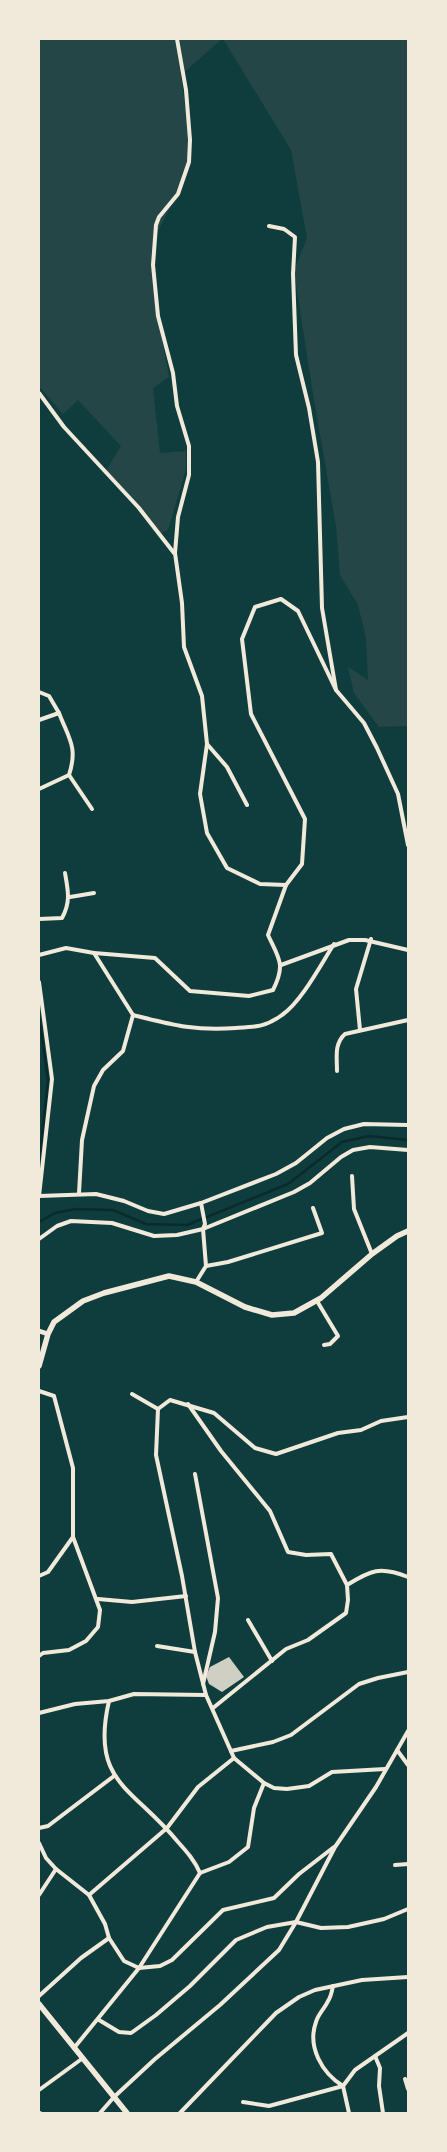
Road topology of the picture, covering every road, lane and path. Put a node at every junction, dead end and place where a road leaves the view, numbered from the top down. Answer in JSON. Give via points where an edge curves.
{"nodes":[{"id":1,"x":177,"y":39,"type":"edge"},
{"id":2,"x":269,"y":226,"type":"dead end"},
{"id":3,"x":39,"y":393,"type":"edge"},
{"id":4,"x":175,"y":554,"type":"junction"},
{"id":5,"x":336,"y":690,"type":"junction"},
{"id":6,"x":39,"y":692,"type":"edge"},
{"id":7,"x":58,"y":713,"type":"junction"},
{"id":8,"x":39,"y":720,"type":"edge"},
{"id":9,"x":207,"y":744,"type":"junction"},
{"id":10,"x":69,"y":776,"type":"junction"},
{"id":11,"x":39,"y":789,"type":"edge"},
{"id":12,"x":247,"y":805,"type":"dead end"},
{"id":13,"x":92,"y":809,"type":"dead end"},
{"id":14,"x":408,"y":845,"type":"edge"},
{"id":15,"x":65,"y":873,"type":"dead end"},
{"id":16,"x":286,"y":885,"type":"junction"},
{"id":17,"x":94,"y":893,"type":"dead end"},
{"id":18,"x":70,"y":897,"type":"junction"},
{"id":19,"x":39,"y":919,"type":"edge"},
{"id":20,"x":371,"y":940,"type":"junction"},
{"id":21,"x":334,"y":944,"type":"junction"},
{"id":22,"x":408,"y":950,"type":"edge"},
{"id":23,"x":94,"y":953,"type":"junction"},
{"id":24,"x":39,"y":955,"type":"edge"},
{"id":25,"x":281,"y":965,"type":"junction"},
{"id":26,"x":39,"y":982,"type":"edge"},
{"id":27,"x":134,"y":1015,"type":"junction"},
{"id":28,"x":408,"y":1020,"type":"edge"},
{"id":29,"x":360,"y":1030,"type":"junction"},
{"id":30,"x":337,"y":1071,"type":"dead end"},
{"id":31,"x":408,"y":1125,"type":"edge"},
{"id":32,"x":408,"y":1150,"type":"edge"},
{"id":33,"x":352,"y":1176,"type":"dead end"},
{"id":34,"x":79,"y":1193,"type":"junction"},
{"id":35,"x":39,"y":1196,"type":"edge"},
{"id":36,"x":202,"y":1206,"type":"junction"},
{"id":37,"x":313,"y":1208,"type":"dead end"},
{"id":38,"x":204,"y":1226,"type":"junction"},
{"id":39,"x":408,"y":1231,"type":"edge"},
{"id":40,"x":39,"y":1239,"type":"edge"},
{"id":41,"x":372,"y":1254,"type":"junction"},
{"id":42,"x":206,"y":1266,"type":"junction"},
{"id":43,"x":196,"y":1282,"type":"junction"},
{"id":44,"x":316,"y":1301,"type":"junction"},
{"id":45,"x":39,"y":1331,"type":"edge"},
{"id":46,"x":48,"y":1334,"type":"junction"},
{"id":47,"x":324,"y":1345,"type":"dead end"},
{"id":48,"x":39,"y":1366,"type":"edge"},
{"id":49,"x":39,"y":1391,"type":"edge"},
{"id":50,"x":132,"y":1394,"type":"dead end"},
{"id":51,"x":188,"y":1404,"type":"junction"},
{"id":52,"x":158,"y":1409,"type":"junction"},
{"id":53,"x":408,"y":1417,"type":"edge"},
{"id":54,"x":195,"y":1474,"type":"dead end"},
{"id":55,"x":73,"y":1537,"type":"junction"},
{"id":56,"x":39,"y":1576,"type":"edge"},
{"id":57,"x":408,"y":1577,"type":"edge"},
{"id":58,"x":346,"y":1586,"type":"junction"},
{"id":59,"x":186,"y":1596,"type":"junction"},
{"id":60,"x":98,"y":1599,"type":"junction"},
{"id":61,"x":248,"y":1620,"type":"dead end"},
{"id":62,"x":157,"y":1646,"type":"dead end"},
{"id":63,"x":194,"y":1652,"type":"junction"},
{"id":64,"x":39,"y":1656,"type":"edge"},
{"id":65,"x":272,"y":1661,"type":"junction"},
{"id":66,"x":408,"y":1672,"type":"edge"},
{"id":67,"x":203,"y":1687,"type":"junction"},
{"id":68,"x":206,"y":1695,"type":"junction"},
{"id":69,"x":108,"y":1701,"type":"junction"},
{"id":70,"x":213,"y":1708,"type":"junction"},
{"id":71,"x":39,"y":1713,"type":"edge"},
{"id":72,"x":408,"y":1731,"type":"edge"},
{"id":73,"x":397,"y":1750,"type":"junction"},
{"id":74,"x":231,"y":1751,"type":"junction"},
{"id":75,"x":234,"y":1758,"type":"junction"},
{"id":76,"x":408,"y":1765,"type":"edge"},
{"id":77,"x":385,"y":1769,"type":"junction"},
{"id":78,"x":114,"y":1776,"type":"junction"},
{"id":79,"x":264,"y":1783,"type":"junction"},
{"id":80,"x":39,"y":1828,"type":"edge"},
{"id":81,"x":167,"y":1828,"type":"junction"},
{"id":82,"x":39,"y":1843,"type":"edge"},
{"id":83,"x":335,"y":1847,"type":"junction"},
{"id":84,"x":408,"y":1864,"type":"edge"},
{"id":85,"x":396,"y":1865,"type":"dead end"},
{"id":86,"x":56,"y":1869,"type":"junction"},
{"id":87,"x":200,"y":1873,"type":"junction"},
{"id":88,"x":39,"y":1895,"type":"edge"},
{"id":89,"x":90,"y":1895,"type":"junction"},
{"id":90,"x":408,"y":1909,"type":"edge"},
{"id":91,"x":296,"y":1922,"type":"junction"},
{"id":92,"x":109,"y":1938,"type":"junction"},
{"id":93,"x":139,"y":1968,"type":"junction"},
{"id":94,"x":408,"y":1977,"type":"edge"},
{"id":95,"x":333,"y":1986,"type":"junction"},
{"id":96,"x":39,"y":1996,"type":"edge"},
{"id":97,"x":39,"y":2004,"type":"edge"},
{"id":98,"x":99,"y":2020,"type":"junction"},
{"id":99,"x":408,"y":2033,"type":"edge"},
{"id":100,"x":74,"y":2048,"type":"junction"},
{"id":101,"x":375,"y":2056,"type":"junction"},
{"id":102,"x":83,"y":2058,"type":"junction"},
{"id":103,"x":405,"y":2079,"type":"dead end"},
{"id":104,"x":344,"y":2086,"type":"junction"},
{"id":105,"x":408,"y":2089,"type":"edge"},
{"id":106,"x":39,"y":2090,"type":"edge"},
{"id":107,"x":114,"y":2097,"type":"junction"},
{"id":108,"x":243,"y":2102,"type":"dead end"},
{"id":109,"x":100,"y":2113,"type":"edge"},
{"id":110,"x":127,"y":2113,"type":"edge"},
{"id":111,"x":180,"y":2113,"type":"edge"},
{"id":112,"x":349,"y":2113,"type":"edge"},
{"id":113,"x":382,"y":2113,"type":"edge"}],
"edges":[{"from":1,"to":4,"type":"street","via":[[186,90],[189,162],[178,194],[156,225],[153,265],[158,316],[190,446],[189,475],[178,517]]},
{"from":2,"to":5,"type":"street","via":[[284,229],[295,238],[296,355],[318,462],[322,608]]},
{"from":3,"to":4,"type":"street","via":[[64,427]]},
{"from":4,"to":9,"type":"street","via":[[184,648],[202,696]]},
{"from":5,"to":14,"type":"street","via":[[364,723],[377,748],[398,794]]},
{"from":5,"to":16,"type":"street","via":[[298,610],[281,599],[255,607],[242,639],[251,714],[305,819],[302,864]]},
{"from":6,"to":7,"type":"street","via":[[50,696]]},
{"from":7,"to":8,"type":"street"},
{"from":7,"to":10,"type":"street","via":[[73,746],[74,759]]},
{"from":9,"to":12,"type":"street","via":[[227,767]]},
{"from":9,"to":16,"type":"street","via":[[200,794],[207,833],[227,868],[260,884]]},
{"from":10,"to":11,"type":"street"},
{"from":10,"to":13,"type":"street"},
{"from":15,"to":18,"type":"street"},
{"from":16,"to":25,"type":"street","via":[[268,935]]},
{"from":17,"to":18,"type":"street"},
{"from":18,"to":19,"type":"street","via":[[62,918]]},
{"from":20,"to":21,"type":"street"},
{"from":20,"to":22,"type":"street"},
{"from":20,"to":29,"type":"street","via":[[356,989]]},
{"from":21,"to":25,"type":"street"},
{"from":21,"to":27,"type":"street","via":[[284,1015],[263,1027],[206,1030],[179,1027]]},
{"from":23,"to":24,"type":"street","via":[[66,948]]},
{"from":23,"to":25,"type":"street","via":[[155,958],[190,991],[249,996],[273,990]]},
{"from":23,"to":27,"type":"street"},
{"from":26,"to":35,"type":"street","via":[[52,1079]]},
{"from":27,"to":34,"type":"street","via":[[123,1051],[102,1070],[94,1086],[82,1140]]},
{"from":28,"to":29,"type":"street"},
{"from":29,"to":30,"type":"street","via":[[339,1039]]},
{"from":31,"to":36,"type":"street","via":[[364,1124],[344,1129],[287,1169]]},
{"from":32,"to":38,"type":"street","via":[[370,1147],[353,1150],[294,1192]]},
{"from":33,"to":41,"type":"street","via":[[354,1209]]},
{"from":34,"to":35,"type":"street"},
{"from":34,"to":36,"type":"street","via":[[96,1194],[164,1214]]},
{"from":36,"to":38,"type":"street"},
{"from":37,"to":42,"type":"street","via":[[322,1233]]},
{"from":38,"to":40,"type":"street","via":[[178,1235],[154,1236],[112,1223],[71,1221],[57,1226]]},
{"from":38,"to":42,"type":"street"},
{"from":39,"to":41,"type":"main road"},
{"from":41,"to":44,"type":"main road"},
{"from":42,"to":43,"type":"street"},
{"from":43,"to":44,"type":"main road","via":[[245,1307],[272,1315],[294,1313]]},
{"from":43,"to":46,"type":"main road","via":[[169,1276],[104,1293],[83,1301],[54,1322]]},
{"from":44,"to":47,"type":"street","via":[[338,1336]]},
{"from":45,"to":46,"type":"street"},
{"from":46,"to":48,"type":"main road"},
{"from":49,"to":55,"type":"street","via":[[54,1396],[74,1468]]},
{"from":50,"to":52,"type":"street"},
{"from":51,"to":52,"type":"street","via":[[170,1400]]},
{"from":51,"to":53,"type":"street","via":[[214,1413],[255,1448],[276,1454],[361,1430],[381,1421]]},
{"from":51,"to":58,"type":"street","via":[[270,1511],[288,1552],[331,1554]]},
{"from":52,"to":59,"type":"street","via":[[156,1455]]},
{"from":54,"to":67,"type":"street","via":[[218,1598],[215,1632]]},
{"from":55,"to":56,"type":"street","via":[[48,1572]]},
{"from":55,"to":60,"type":"street"},
{"from":57,"to":58,"type":"street","via":[[386,1570],[369,1572]]},
{"from":58,"to":65,"type":"street","via":[[346,1613]]},
{"from":59,"to":60,"type":"street","via":[[132,1602]]},
{"from":59,"to":63,"type":"street"},
{"from":60,"to":64,"type":"street","via":[[98,1627],[86,1641],[69,1650]]},
{"from":61,"to":65,"type":"street"},
{"from":62,"to":63,"type":"street"},
{"from":63,"to":67,"type":"street"},
{"from":65,"to":70,"type":"street"},
{"from":66,"to":74,"type":"street","via":[[359,1684],[291,1734],[273,1742]]},
{"from":67,"to":68,"type":"street"},
{"from":68,"to":69,"type":"street","via":[[134,1694]]},
{"from":68,"to":70,"type":"street"},
{"from":69,"to":71,"type":"street","via":[[75,1704]]},
{"from":69,"to":78,"type":"street","via":[[103,1740]]},
{"from":70,"to":74,"type":"street"},
{"from":72,"to":73,"type":"street"},
{"from":73,"to":76,"type":"street"},
{"from":73,"to":77,"type":"street"},
{"from":74,"to":75,"type":"street"},
{"from":75,"to":79,"type":"street"},
{"from":75,"to":81,"type":"street","via":[[198,1787]]},
{"from":77,"to":79,"type":"street","via":[[332,1772],[309,1786],[287,1789]]},
{"from":77,"to":83,"type":"street"},
{"from":78,"to":80,"type":"street","via":[[48,1826]]},
{"from":78,"to":81,"type":"street"},
{"from":79,"to":87,"type":"street","via":[[254,1808],[248,1847],[229,1862]]},
{"from":81,"to":87,"type":"street","via":[[196,1863]]},
{"from":81,"to":89,"type":"street"},
{"from":82,"to":86,"type":"street"},
{"from":83,"to":91,"type":"street"},
{"from":83,"to":93,"type":"street","via":[[274,1898],[224,1910],[172,1960],[160,1966]]},
{"from":84,"to":85,"type":"street"},
{"from":86,"to":88,"type":"street"},
{"from":86,"to":89,"type":"street"},
{"from":87,"to":93,"type":"street"},
{"from":89,"to":92,"type":"street"},
{"from":90,"to":91,"type":"street","via":[[384,1920],[348,1927],[321,1928]]},
{"from":91,"to":98,"type":"street","via":[[268,1927],[236,1940],[190,1986],[131,2032],[119,2032]]},
{"from":91,"to":107,"type":"street","via":[[279,1950],[220,2006]]},
{"from":92,"to":93,"type":"street","via":[[124,1961]]},
{"from":92,"to":96,"type":"street"},
{"from":93,"to":98,"type":"street"},
{"from":94,"to":95,"type":"street","via":[[362,1980]]},
{"from":95,"to":104,"type":"street","via":[[316,2020],[313,2040],[325,2070]]},
{"from":95,"to":111,"type":"street","via":[[299,1997],[276,2014]]},
{"from":97,"to":100,"type":"main road"},
{"from":98,"to":100,"type":"street"},
{"from":99,"to":101,"type":"street"},
{"from":100,"to":102,"type":"main road"},
{"from":101,"to":104,"type":"street","via":[[355,2070]]},
{"from":101,"to":113,"type":"street","via":[[380,2068]]},
{"from":102,"to":106,"type":"street"},
{"from":102,"to":107,"type":"main road"},
{"from":103,"to":105,"type":"street"},
{"from":104,"to":108,"type":"street","via":[[269,2106]]},
{"from":104,"to":112,"type":"street"},
{"from":107,"to":109,"type":"street"},
{"from":107,"to":110,"type":"main road"}]}
